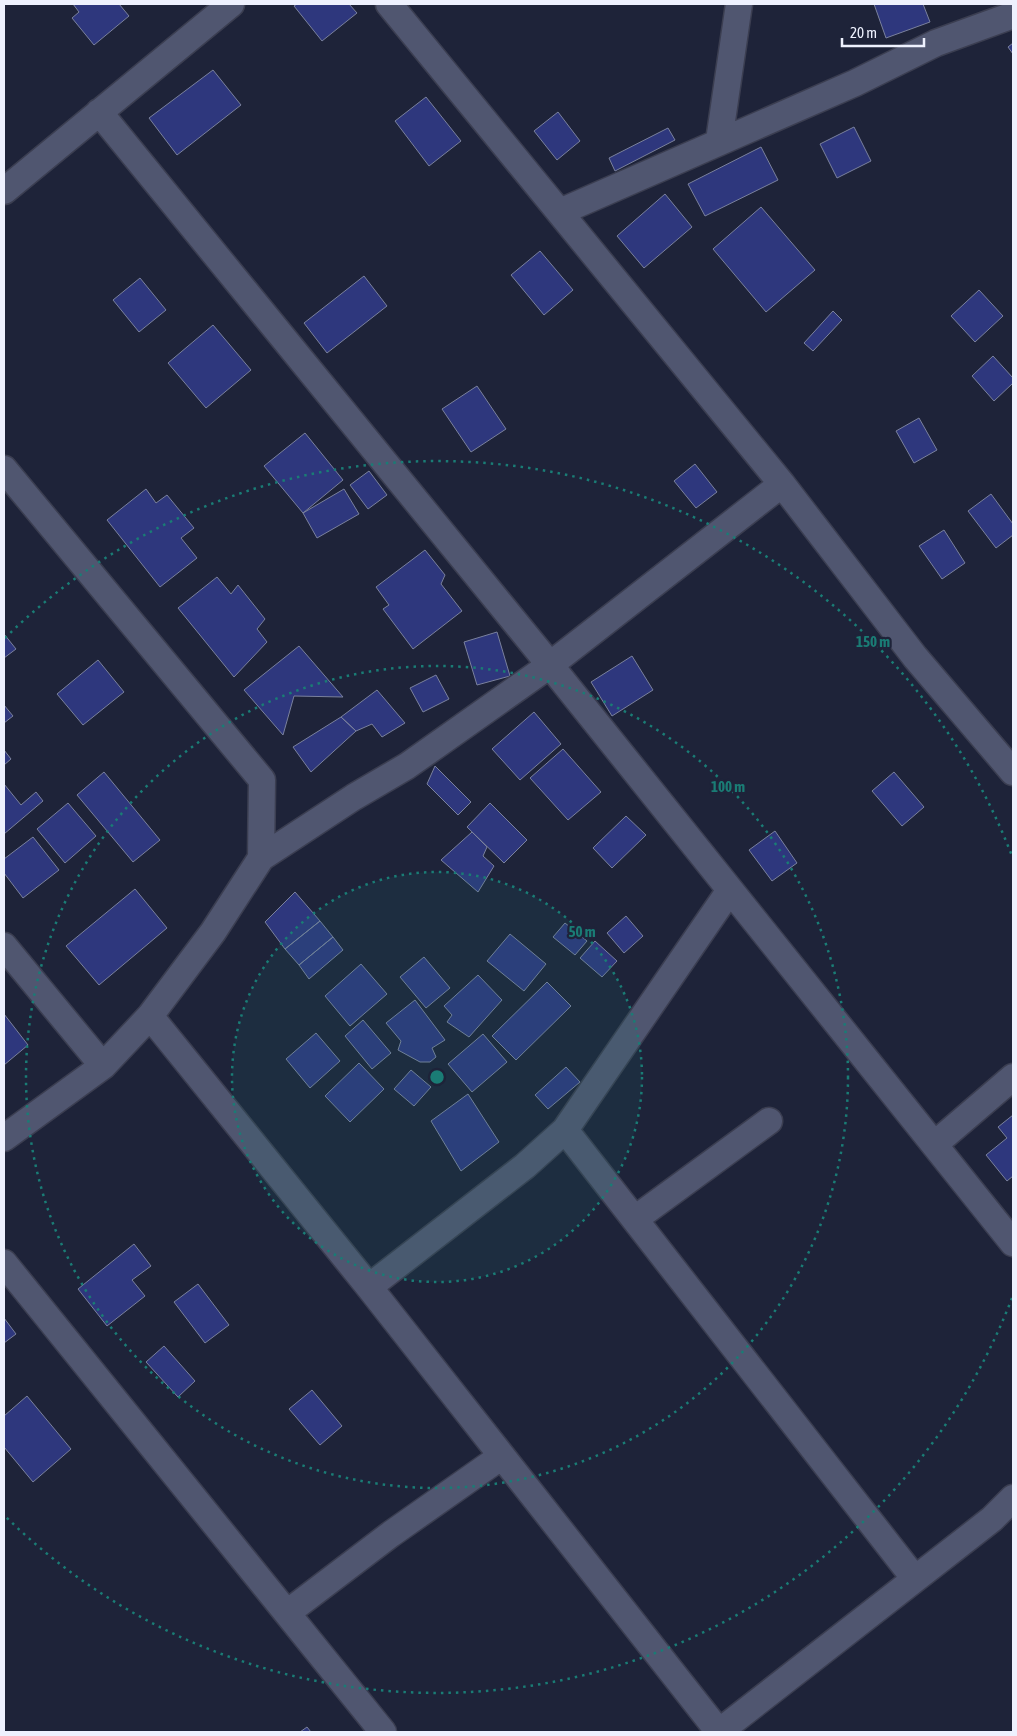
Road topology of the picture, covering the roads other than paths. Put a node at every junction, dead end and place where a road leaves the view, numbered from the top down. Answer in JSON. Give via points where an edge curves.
{"nodes":[{"id":1,"x":231,"y":4,"type":"edge"},
{"id":2,"x":389,"y":4,"type":"edge"},
{"id":3,"x":739,"y":4,"type":"edge"},
{"id":4,"x":1013,"y":15,"type":"edge"},
{"id":5,"x":99,"y":112,"type":"junction"},
{"id":6,"x":719,"y":141,"type":"junction"},
{"id":7,"x":4,"y":191,"type":"edge"},
{"id":8,"x":560,"y":212,"type":"junction"},
{"id":9,"x":4,"y":469,"type":"edge"},
{"id":10,"x":782,"y":484,"type":"junction"},
{"id":11,"x":550,"y":666,"type":"junction"},
{"id":12,"x":1013,"y":772,"type":"edge"},
{"id":13,"x":261,"y":858,"type":"junction"},
{"id":14,"x":730,"y":890,"type":"junction"},
{"id":15,"x":4,"y":946,"type":"edge"},
{"id":16,"x":150,"y":1016,"type":"junction"},
{"id":17,"x":102,"y":1066,"type":"junction"},
{"id":18,"x":1013,"y":1077,"type":"edge"},
{"id":19,"x":769,"y":1122,"type":"dead end"},
{"id":20,"x":565,"y":1130,"type":"junction"},
{"id":21,"x":4,"y":1138,"type":"edge"},
{"id":22,"x":935,"y":1144,"type":"junction"},
{"id":23,"x":634,"y":1219,"type":"junction"},
{"id":24,"x":1013,"y":1243,"type":"edge"},
{"id":25,"x":4,"y":1263,"type":"edge"},
{"id":26,"x":369,"y":1286,"type":"junction"},
{"id":27,"x":502,"y":1456,"type":"junction"},
{"id":28,"x":1013,"y":1498,"type":"edge"},
{"id":29,"x":1003,"y":1520,"type":"edge"},
{"id":30,"x":915,"y":1579,"type":"junction"},
{"id":31,"x":287,"y":1613,"type":"junction"},
{"id":32,"x":383,"y":1732,"type":"edge"}],
"edges":[{"from":1,"to":5,"type":"street"},
{"from":2,"to":8,"type":"street"},
{"from":3,"to":6,"type":"street"},
{"from":4,"to":6,"type":"street","via":[[936,43],[855,83]]},
{"from":5,"to":7,"type":"street"},
{"from":5,"to":11,"type":"street"},
{"from":6,"to":8,"type":"street"},
{"from":8,"to":10,"type":"street"},
{"from":9,"to":13,"type":"street","via":[[262,780]]},
{"from":10,"to":11,"type":"street"},
{"from":10,"to":12,"type":"street","via":[[915,657]]},
{"from":11,"to":13,"type":"street","via":[[407,766]]},
{"from":11,"to":14,"type":"street"},
{"from":13,"to":16,"type":"street","via":[[213,932]]},
{"from":14,"to":20,"type":"street"},
{"from":14,"to":22,"type":"street"},
{"from":15,"to":17,"type":"street"},
{"from":16,"to":17,"type":"street"},
{"from":16,"to":26,"type":"street"},
{"from":17,"to":21,"type":"street"},
{"from":18,"to":22,"type":"street"},
{"from":19,"to":23,"type":"street"},
{"from":20,"to":23,"type":"street"},
{"from":20,"to":26,"type":"street","via":[[526,1166]]},
{"from":22,"to":24,"type":"street"},
{"from":23,"to":30,"type":"street"},
{"from":25,"to":31,"type":"street"},
{"from":26,"to":27,"type":"street"},
{"from":27,"to":30,"type":"street","via":[[719,1732]]},
{"from":27,"to":31,"type":"street"},
{"from":28,"to":29,"type":"street"},
{"from":29,"to":30,"type":"street"},
{"from":31,"to":32,"type":"street"}]}
